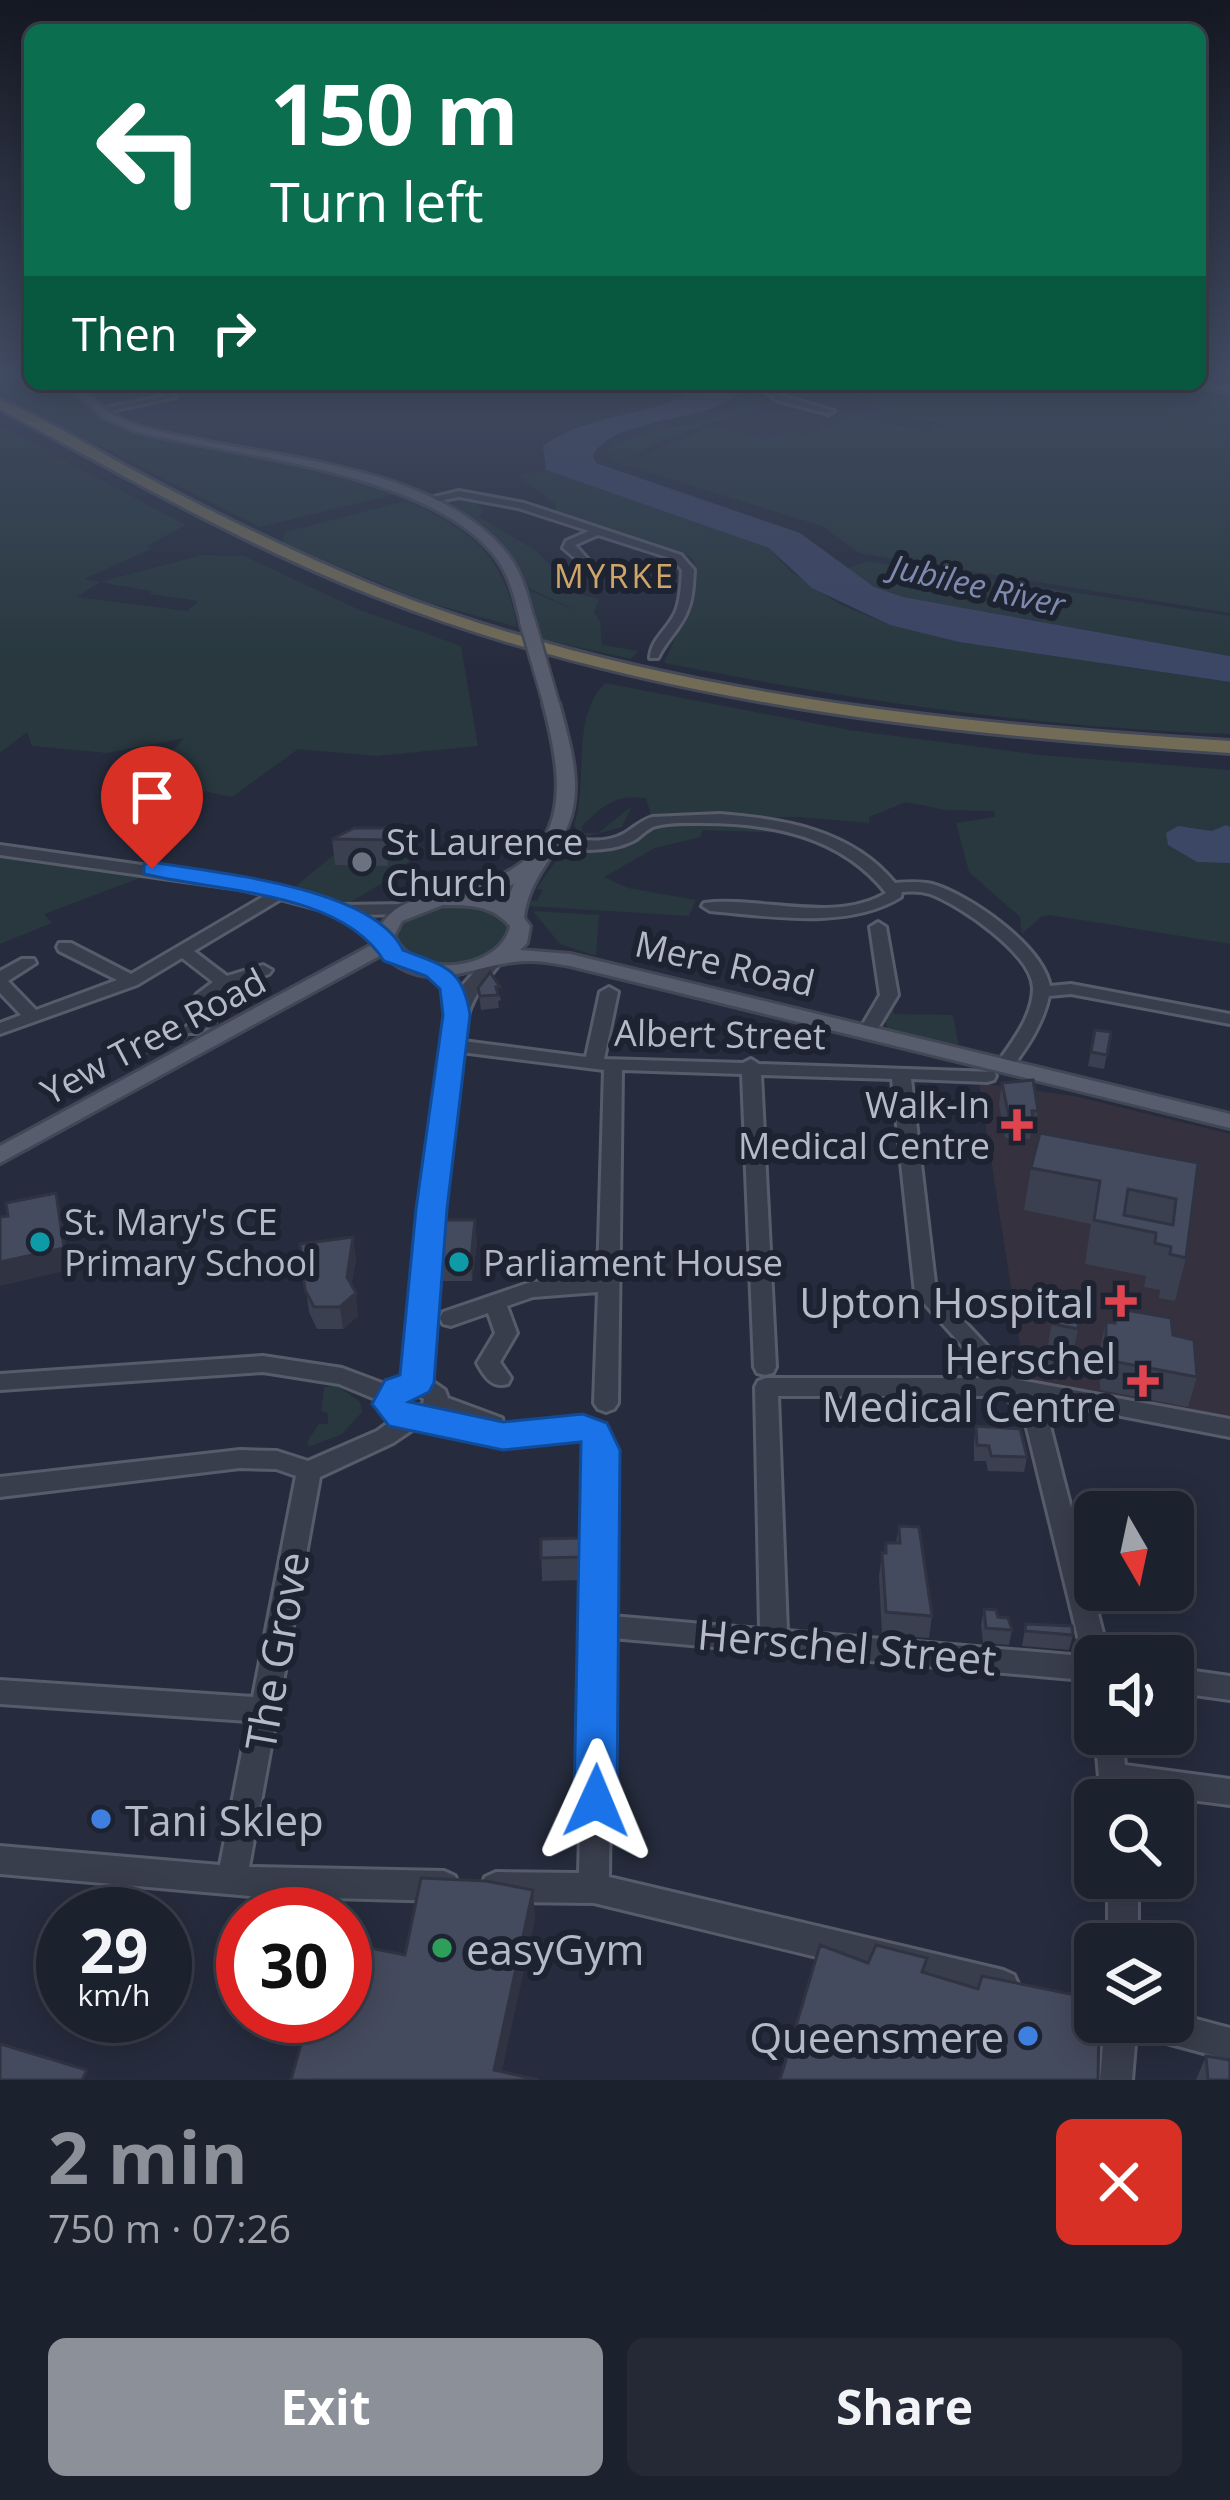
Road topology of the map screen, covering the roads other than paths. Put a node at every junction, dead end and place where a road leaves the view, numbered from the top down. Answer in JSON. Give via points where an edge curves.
{"nodes":[{"id":1,"x":106,"y":471,"type":"edge"},
{"id":2,"x":131,"y":471,"type":"edge"},
{"id":3,"x":330,"y":471,"type":"edge"},
{"id":4,"x":422,"y":501,"type":"junction"},
{"id":5,"x":594,"y":533,"type":"junction"},
{"id":6,"x":588,"y":566,"type":"dead end"},
{"id":7,"x":654,"y":655,"type":"dead end"},
{"id":8,"x":1230,"y":747,"type":"edge"},
{"id":9,"x":1230,"y":758,"type":"edge"},
{"id":10,"x":551,"y":840,"type":"junction"},
{"id":11,"x":0,"y":850,"type":"edge"},
{"id":12,"x":534,"y":866,"type":"junction"},
{"id":13,"x":893,"y":889,"type":"junction"},
{"id":14,"x":281,"y":893,"type":"junction"},
{"id":15,"x":442,"y":899,"type":"junction"},
{"id":16,"x":710,"y":906,"type":"dead end"},
{"id":17,"x":408,"y":908,"type":"junction"},
{"id":18,"x":340,"y":910,"type":"junction"},
{"id":19,"x":517,"y":922,"type":"junction"},
{"id":20,"x":878,"y":927,"type":"dead end"},
{"id":21,"x":84,"y":938,"type":"dead end"},
{"id":22,"x":384,"y":940,"type":"junction"},
{"id":23,"x":185,"y":952,"type":"junction"},
{"id":24,"x":497,"y":960,"type":"junction"},
{"id":25,"x":569,"y":960,"type":"junction"},
{"id":26,"x":28,"y":963,"type":"dead end"},
{"id":27,"x":406,"y":964,"type":"junction"},
{"id":28,"x":263,"y":970,"type":"dead end"},
{"id":29,"x":435,"y":970,"type":"junction"},
{"id":30,"x":338,"y":975,"type":"junction"},
{"id":31,"x":0,"y":980,"type":"edge"},
{"id":32,"x":130,"y":981,"type":"junction"},
{"id":33,"x":224,"y":982,"type":"junction"},
{"id":34,"x":609,"y":992,"type":"dead end"},
{"id":35,"x":1041,"y":992,"type":"junction"},
{"id":36,"x":457,"y":1015,"type":"junction"},
{"id":37,"x":33,"y":1017,"type":"junction"},
{"id":38,"x":1230,"y":1019,"type":"edge"},
{"id":39,"x":0,"y":1029,"type":"edge"},
{"id":40,"x":868,"y":1031,"type":"junction"},
{"id":41,"x":453,"y":1045,"type":"junction"},
{"id":42,"x":168,"y":1064,"type":"junction"},
{"id":43,"x":604,"y":1065,"type":"junction"},
{"id":44,"x":751,"y":1066,"type":"junction"},
{"id":45,"x":996,"y":1071,"type":"junction"},
{"id":46,"x":901,"y":1072,"type":"junction"},
{"id":47,"x":1230,"y":1120,"type":"edge"},
{"id":48,"x":0,"y":1156,"type":"edge"},
{"id":49,"x":609,"y":1282,"type":"junction"},
{"id":50,"x":495,"y":1303,"type":"junction"},
{"id":51,"x":451,"y":1318,"type":"dead end"},
{"id":52,"x":766,"y":1377,"type":"junction"},
{"id":53,"x":500,"y":1378,"type":"dead end"},
{"id":54,"x":0,"y":1382,"type":"edge"},
{"id":55,"x":417,"y":1383,"type":"junction"},
{"id":56,"x":1012,"y":1388,"type":"junction"},
{"id":57,"x":391,"y":1400,"type":"junction"},
{"id":58,"x":606,"y":1403,"type":"dead end"},
{"id":59,"x":422,"y":1413,"type":"junction"},
{"id":60,"x":1230,"y":1428,"type":"edge"},
{"id":61,"x":354,"y":1449,"type":"junction"},
{"id":62,"x":309,"y":1471,"type":"junction"},
{"id":63,"x":0,"y":1487,"type":"edge"},
{"id":64,"x":599,"y":1626,"type":"junction"},
{"id":65,"x":1090,"y":1635,"type":"edge"},
{"id":66,"x":774,"y":1641,"type":"junction"},
{"id":67,"x":1074,"y":1667,"type":"edge"},
{"id":68,"x":1194,"y":1683,"type":"edge"},
{"id":69,"x":1230,"y":1688,"type":"edge"},
{"id":70,"x":0,"y":1692,"type":"edge"},
{"id":71,"x":268,"y":1710,"type":"junction"},
{"id":72,"x":1194,"y":1791,"type":"edge"},
{"id":73,"x":1230,"y":1792,"type":"edge"},
{"id":74,"x":0,"y":1860,"type":"edge"},
{"id":75,"x":232,"y":1880,"type":"junction"},
{"id":76,"x":594,"y":1888,"type":"junction"},
{"id":77,"x":1031,"y":1993,"type":"edge"},
{"id":78,"x":1194,"y":2034,"type":"edge"},
{"id":79,"x":1119,"y":2043,"type":"edge"},
{"id":80,"x":1230,"y":2044,"type":"edge"},
{"id":81,"x":1116,"y":2080,"type":"edge"}],
"edges":[{"from":1,"to":9,"type":"highway","via":[[313,578],[506,646],[861,721]]},
{"from":2,"to":8,"type":"highway","via":[[322,569],[526,640],[701,682],[892,715]]},
{"from":3,"to":4,"type":"main road"},
{"from":4,"to":5,"type":"street","via":[[474,496],[550,512]]},
{"from":4,"to":10,"type":"main road","bridge":true,"via":[[461,519],[513,573],[551,704],[566,792]]},
{"from":5,"to":6,"type":"street","via":[[568,548]]},
{"from":5,"to":7,"type":"street","via":[[677,556],[688,570],[681,614]]},
{"from":10,"to":12,"type":"main road"},
{"from":10,"to":13,"type":"street","via":[[610,844],[655,821],[767,822],[857,853]]},
{"from":11,"to":14,"type":"street"},
{"from":12,"to":15,"type":"main road"},
{"from":12,"to":19,"type":"main road","via":[[516,898]]},
{"from":13,"to":16,"type":"street","via":[[886,903],[823,910]]},
{"from":13,"to":35,"type":"street","via":[[931,889],[961,904],[1029,960]]},
{"from":14,"to":18,"type":"street"},
{"from":14,"to":23,"type":"street"},
{"from":15,"to":17,"type":"main road"},
{"from":15,"to":19,"type":"main road","via":[[478,899]]},
{"from":17,"to":18,"type":"street"},
{"from":17,"to":22,"type":"main road","name":"Yew Tree Road"},
{"from":18,"to":22,"type":"street"},
{"from":19,"to":24,"type":"main road","via":[[517,944]]},
{"from":19,"to":25,"type":"main road"},
{"from":20,"to":40,"type":"street","via":[[889,994]]},
{"from":21,"to":32,"type":"street","via":[[62,949]]},
{"from":22,"to":27,"type":"main road"},
{"from":22,"to":30,"type":"main road","name":"Yew Tree Road"},
{"from":23,"to":32,"type":"street"},
{"from":23,"to":33,"type":"street"},
{"from":24,"to":25,"type":"main road"},
{"from":24,"to":29,"type":"main road"},
{"from":24,"to":36,"type":"street","via":[[470,986]]},
{"from":25,"to":40,"type":"main road","name":"Mere Road"},
{"from":26,"to":31,"type":"street"},
{"from":27,"to":29,"type":"main road"},
{"from":27,"to":30,"type":"main road","name":"Yew Tree Road"},
{"from":28,"to":33,"type":"street"},
{"from":29,"to":36,"type":"street","via":[[452,986]]},
{"from":30,"to":42,"type":"main road","name":"Yew Tree Road"},
{"from":31,"to":37,"type":"street"},
{"from":32,"to":37,"type":"street"},
{"from":33,"to":42,"type":"street","via":[[198,1006],[206,1022],[144,1048]]},
{"from":34,"to":43,"type":"street"},
{"from":35,"to":38,"type":"street","via":[[1071,989]]},
{"from":35,"to":45,"type":"street","via":[[1029,1028]]},
{"from":36,"to":41,"type":"street"},
{"from":37,"to":39,"type":"street"},
{"from":40,"to":45,"type":"main road","name":"Mere Road"},
{"from":41,"to":43,"type":"street","name":"Albert Street"},
{"from":41,"to":55,"type":"street"},
{"from":42,"to":48,"type":"main road","name":"Yew Tree Road"},
{"from":43,"to":44,"type":"street","name":"Albert Street"},
{"from":43,"to":49,"type":"street"},
{"from":44,"to":46,"type":"street","name":"Albert Street"},
{"from":44,"to":52,"type":"street"},
{"from":45,"to":46,"type":"street","name":"Albert Street"},
{"from":45,"to":47,"type":"main road","name":"Albert Street"},
{"from":46,"to":56,"type":"street","via":[[926,1293]]},
{"from":49,"to":50,"type":"street","via":[[530,1290]]},
{"from":49,"to":58,"type":"street"},
{"from":50,"to":51,"type":"street"},
{"from":50,"to":53,"type":"street","via":[[506,1333],[488,1363]]},
{"from":52,"to":56,"type":"street"},
{"from":52,"to":66,"type":"street"},
{"from":54,"to":57,"type":"street","via":[[263,1364],[342,1376]]},
{"from":55,"to":57,"type":"street"},
{"from":55,"to":59,"type":"street","via":[[433,1389]]},
{"from":56,"to":60,"type":"street"},
{"from":56,"to":65,"type":"street","via":[[1038,1426]]},
{"from":57,"to":59,"type":"street","via":[[394,1412]]},
{"from":57,"to":61,"type":"street"},
{"from":59,"to":61,"type":"street"},
{"from":59,"to":64,"type":"street","via":[[486,1434],[595,1432],[602,1450]]},
{"from":61,"to":62,"type":"street"},
{"from":62,"to":63,"type":"street","via":[[240,1459]]},
{"from":62,"to":71,"type":"street","name":"The Grove"},
{"from":64,"to":66,"type":"street","name":"Herschel Street"},
{"from":64,"to":76,"type":"street"},
{"from":66,"to":67,"type":"street","name":"Herschel Street"},
{"from":68,"to":69,"type":"street"},
{"from":70,"to":71,"type":"street"},
{"from":71,"to":75,"type":"street","name":"The Grove"},
{"from":72,"to":73,"type":"street"},
{"from":74,"to":75,"type":"street"},
{"from":75,"to":76,"type":"street","via":[[489,1899]]},
{"from":76,"to":77,"type":"street","via":[[901,1972]]},
{"from":78,"to":80,"type":"street"},
{"from":79,"to":81,"type":"street"}]}
